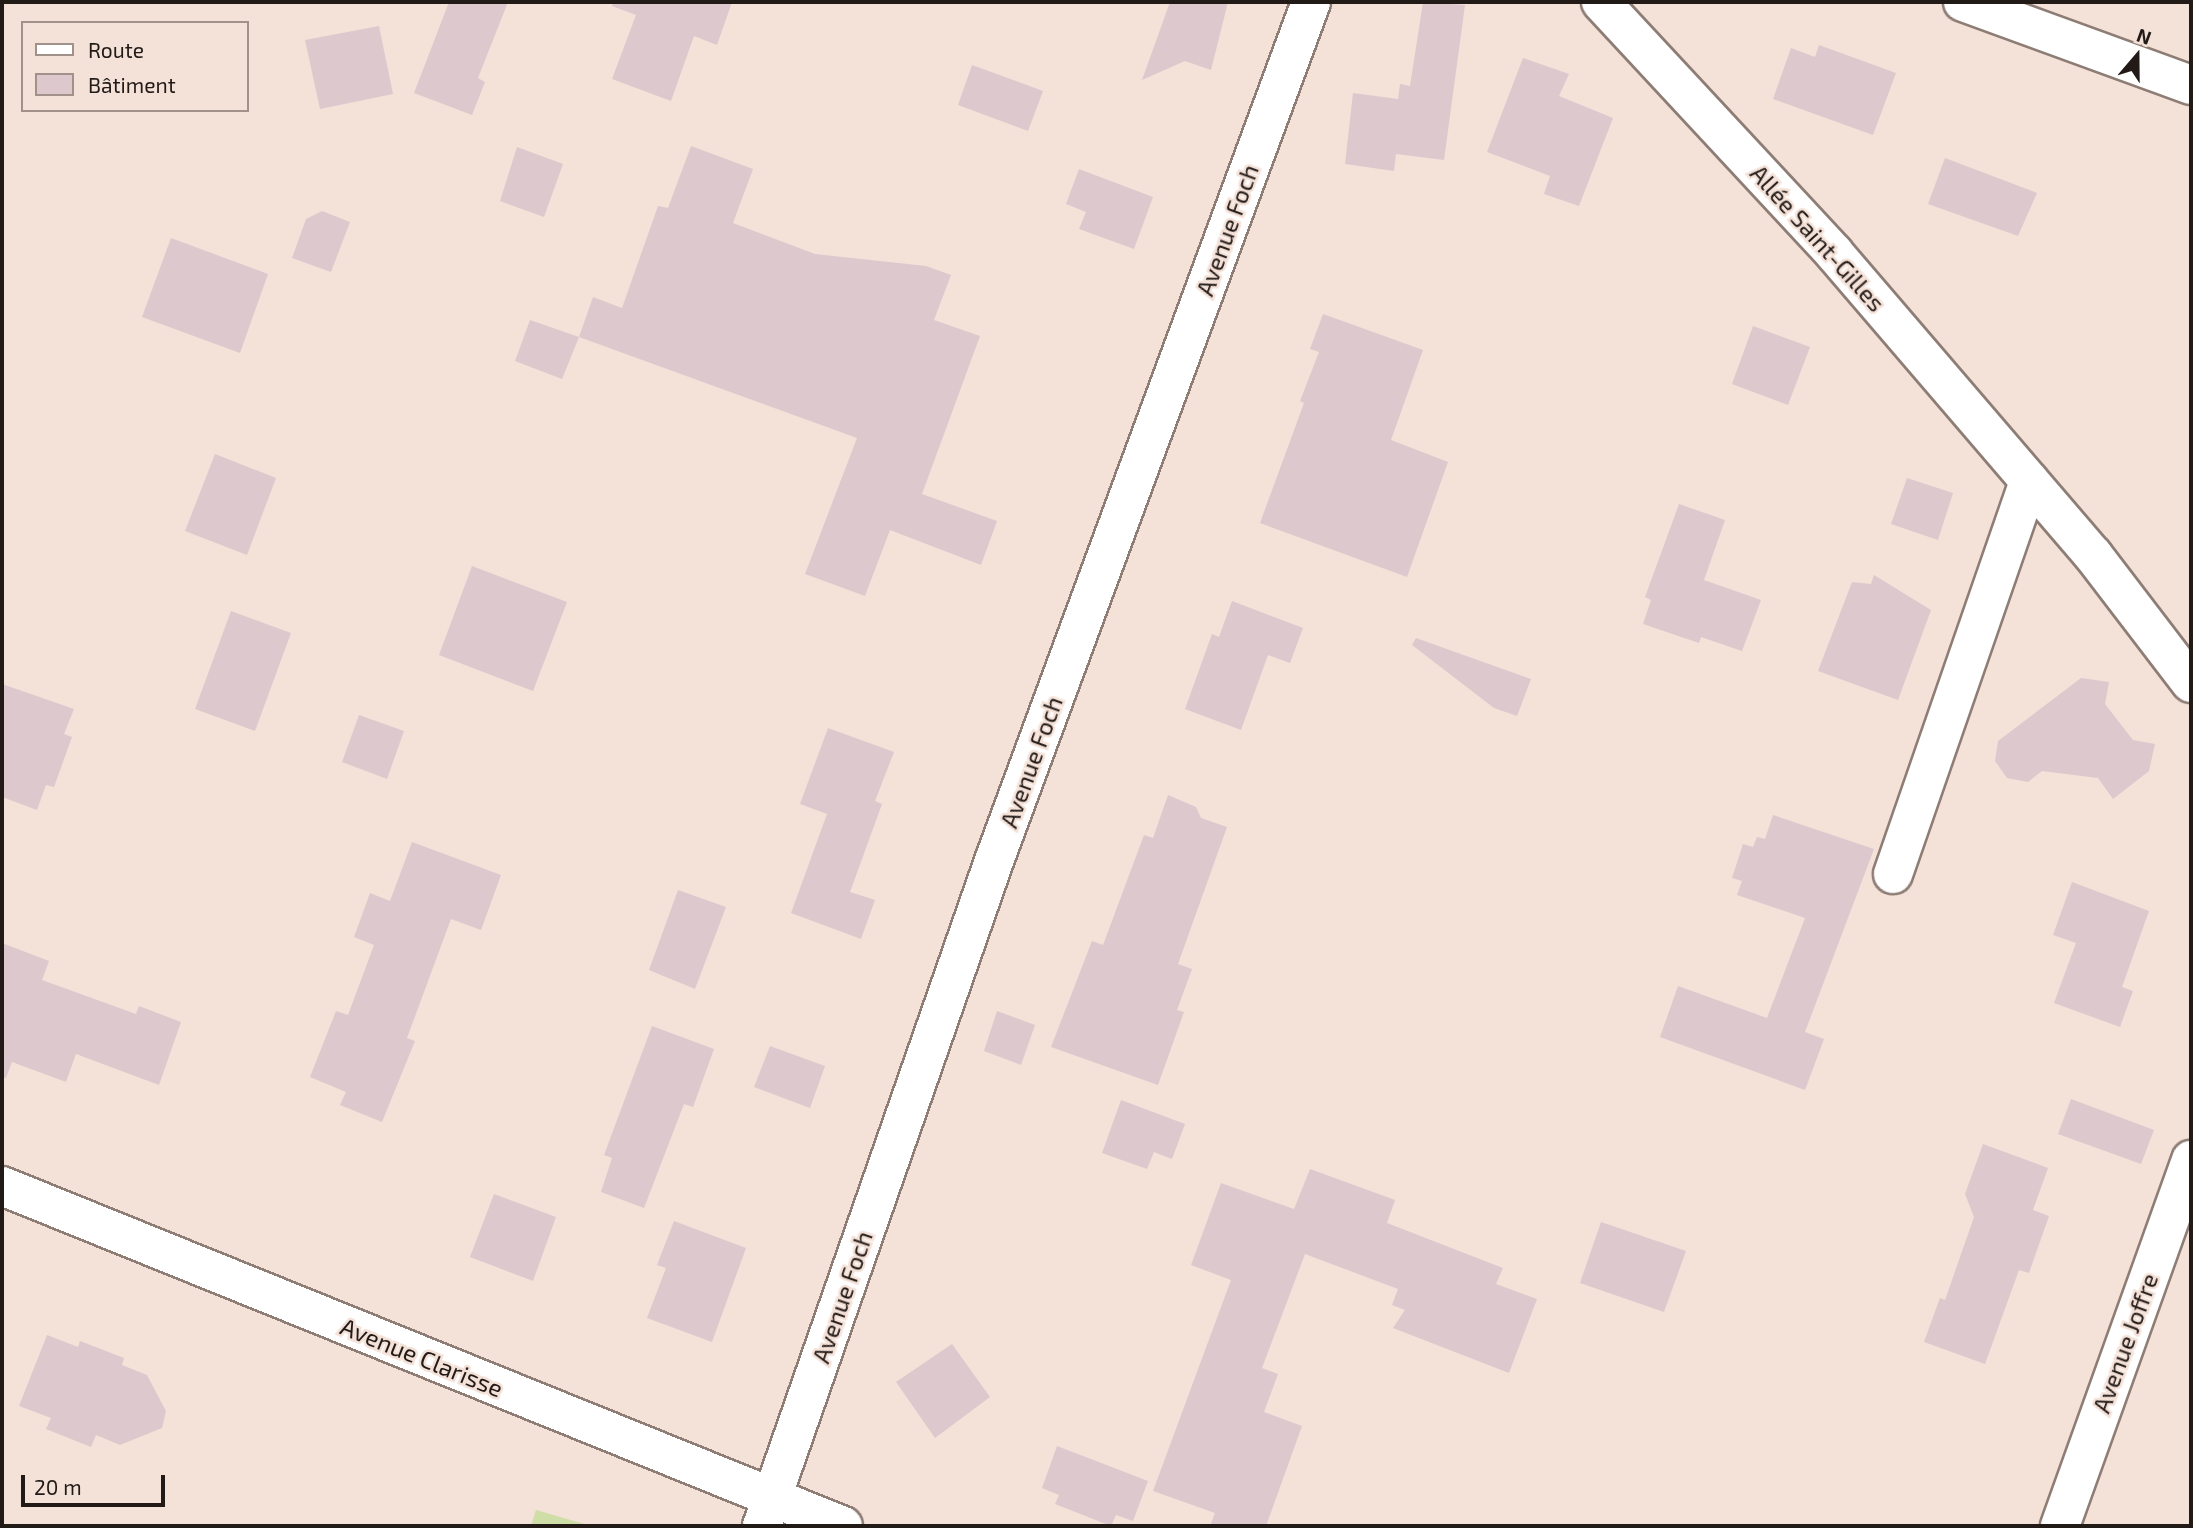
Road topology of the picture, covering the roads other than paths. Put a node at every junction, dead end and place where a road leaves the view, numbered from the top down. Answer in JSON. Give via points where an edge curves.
{"nodes":[{"id":1,"x":1311,"y":2,"type":"edge"},
{"id":2,"x":1601,"y":2,"type":"edge"},
{"id":3,"x":1963,"y":2,"type":"edge"},
{"id":4,"x":2191,"y":85,"type":"edge"},
{"id":5,"x":2029,"y":481,"type":"junction"},
{"id":6,"x":2191,"y":683,"type":"edge"},
{"id":7,"x":1894,"y":874,"type":"dead end"},
{"id":8,"x":2191,"y":1160,"type":"edge"},
{"id":9,"x":2,"y":1186,"type":"edge"},
{"id":10,"x":767,"y":1512,"type":"edge"},
{"id":11,"x":843,"y":1526,"type":"edge"},
{"id":12,"x":2060,"y":1526,"type":"edge"}],
"edges":[{"from":1,"to":10,"type":"street","name":"Avenue Foch","via":[[994,860]]},
{"from":2,"to":5,"type":"street","name":"Allée Saint-Gilles","via":[[1834,254]]},
{"from":3,"to":4,"type":"street"},
{"from":5,"to":6,"type":"street","name":"Allée Saint-Gilles","via":[[2093,555]]},
{"from":5,"to":7,"type":"street"},
{"from":8,"to":12,"type":"street","name":"Avenue Joffre"},
{"from":9,"to":10,"type":"street","name":"Avenue Clarisse"},
{"from":10,"to":11,"type":"street","name":"Avenue Clarisse"}]}
